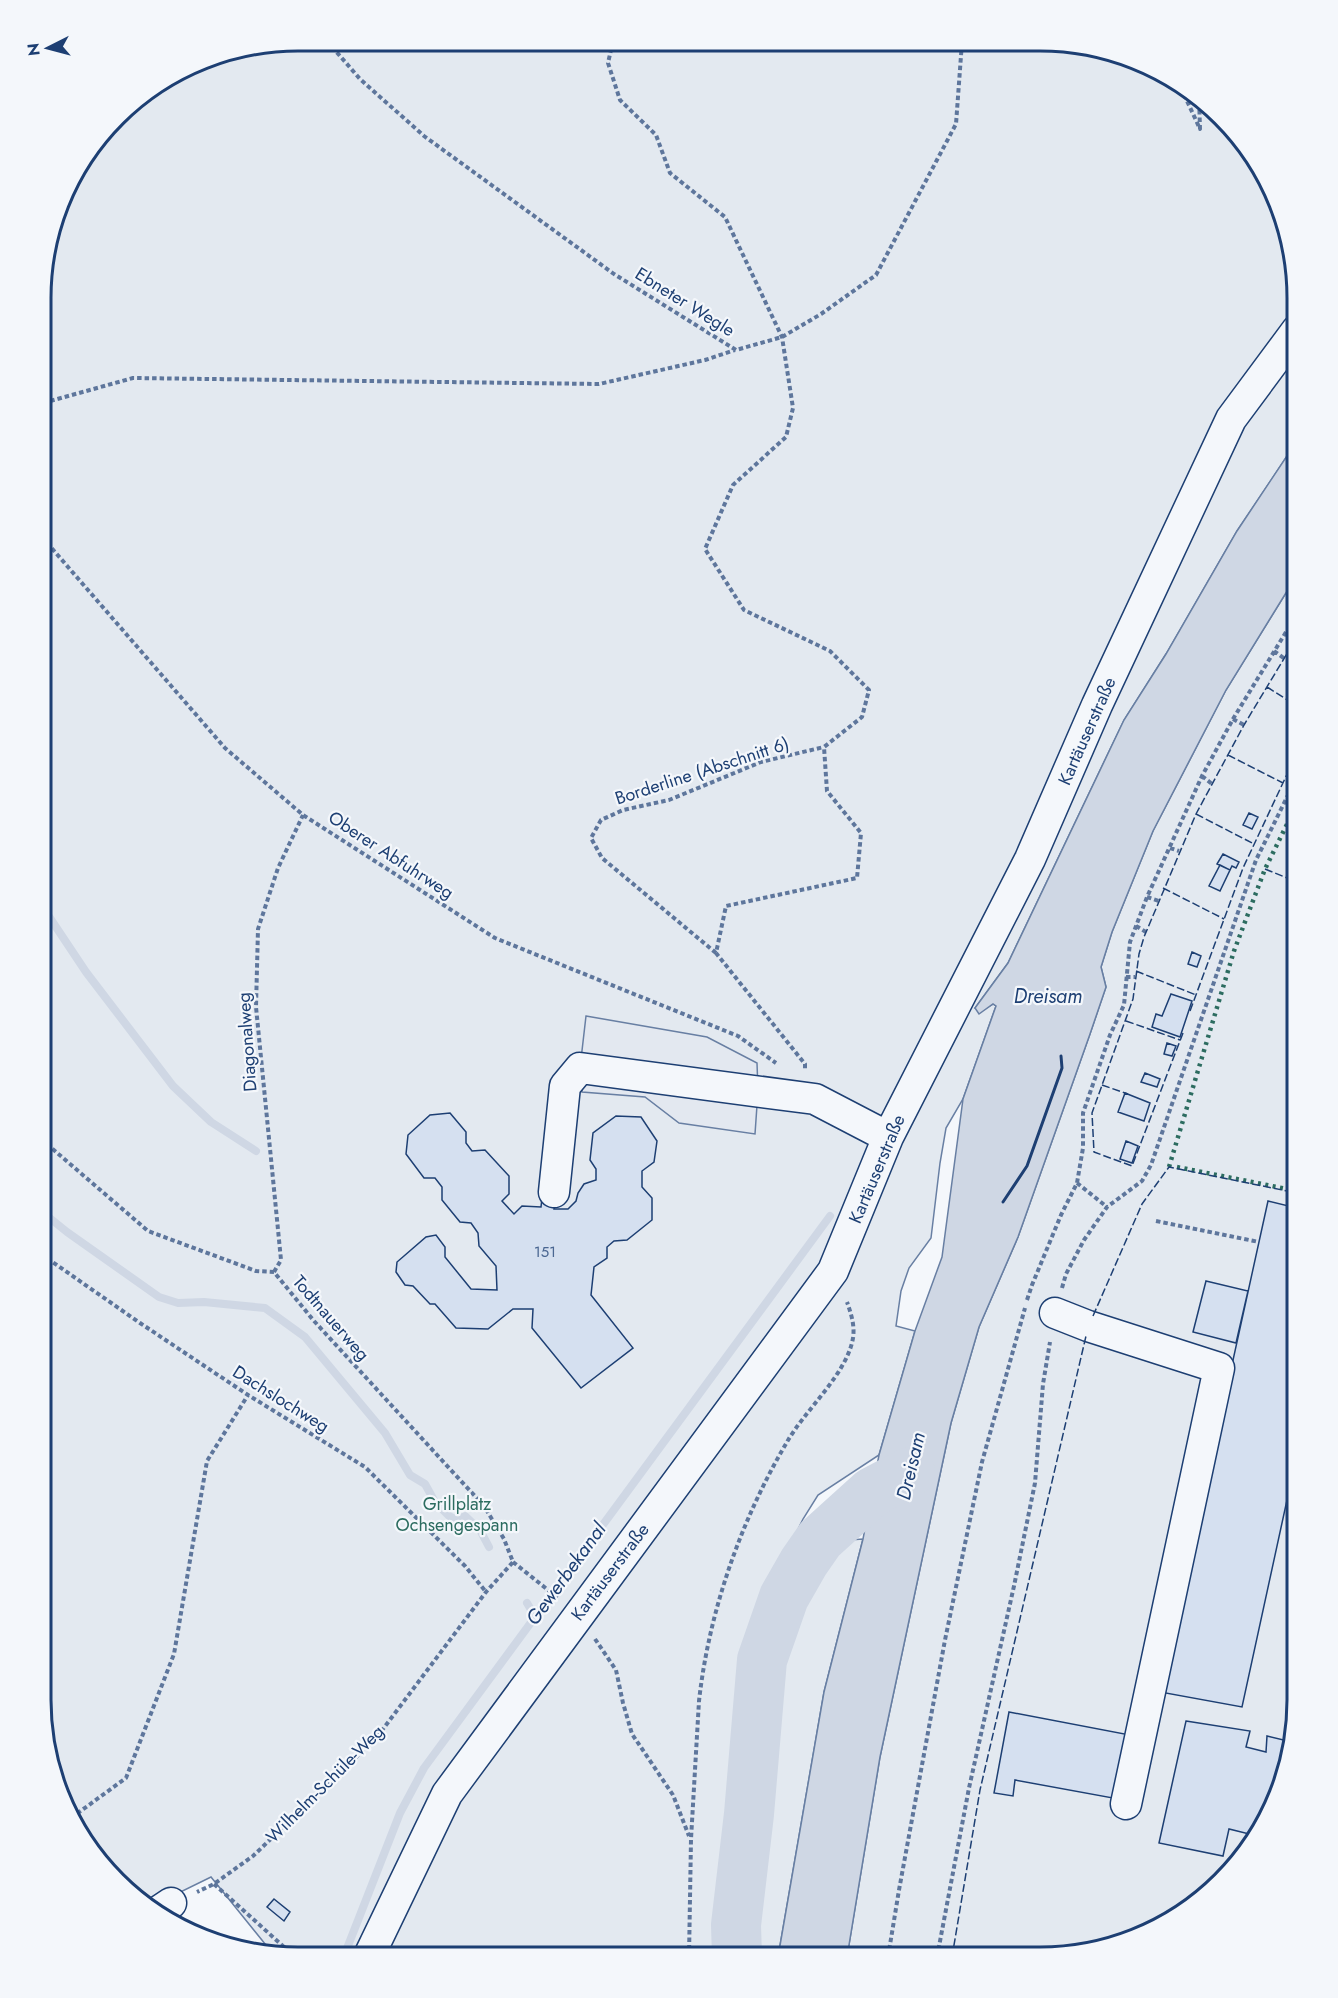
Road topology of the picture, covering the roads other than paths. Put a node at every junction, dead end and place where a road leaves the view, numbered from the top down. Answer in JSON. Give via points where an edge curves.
{"nodes":[{"id":1,"x":1287,"y":345,"type":"edge"},
{"id":2,"x":888,"y":1137,"type":"junction"},
{"id":3,"x":554,"y":1192,"type":"dead end"},
{"id":4,"x":1055,"y":1313,"type":"dead end"},
{"id":5,"x":1126,"y":1804,"type":"dead end"},
{"id":6,"x":373,"y":1947,"type":"edge"}],
"edges":[{"from":1,"to":2,"type":"street","name":"Kartäuserstraße","via":[[1231,419],[1097,705],[1030,859]]},
{"from":2,"to":3,"type":"street","via":[[811,1092],[580,1068],[565,1086]]},
{"from":2,"to":6,"type":"street","name":"Kartäuserstraße","via":[[832,1271],[573,1612],[447,1794]]},
{"from":4,"to":5,"type":"street","via":[[1225,1369]]}]}
